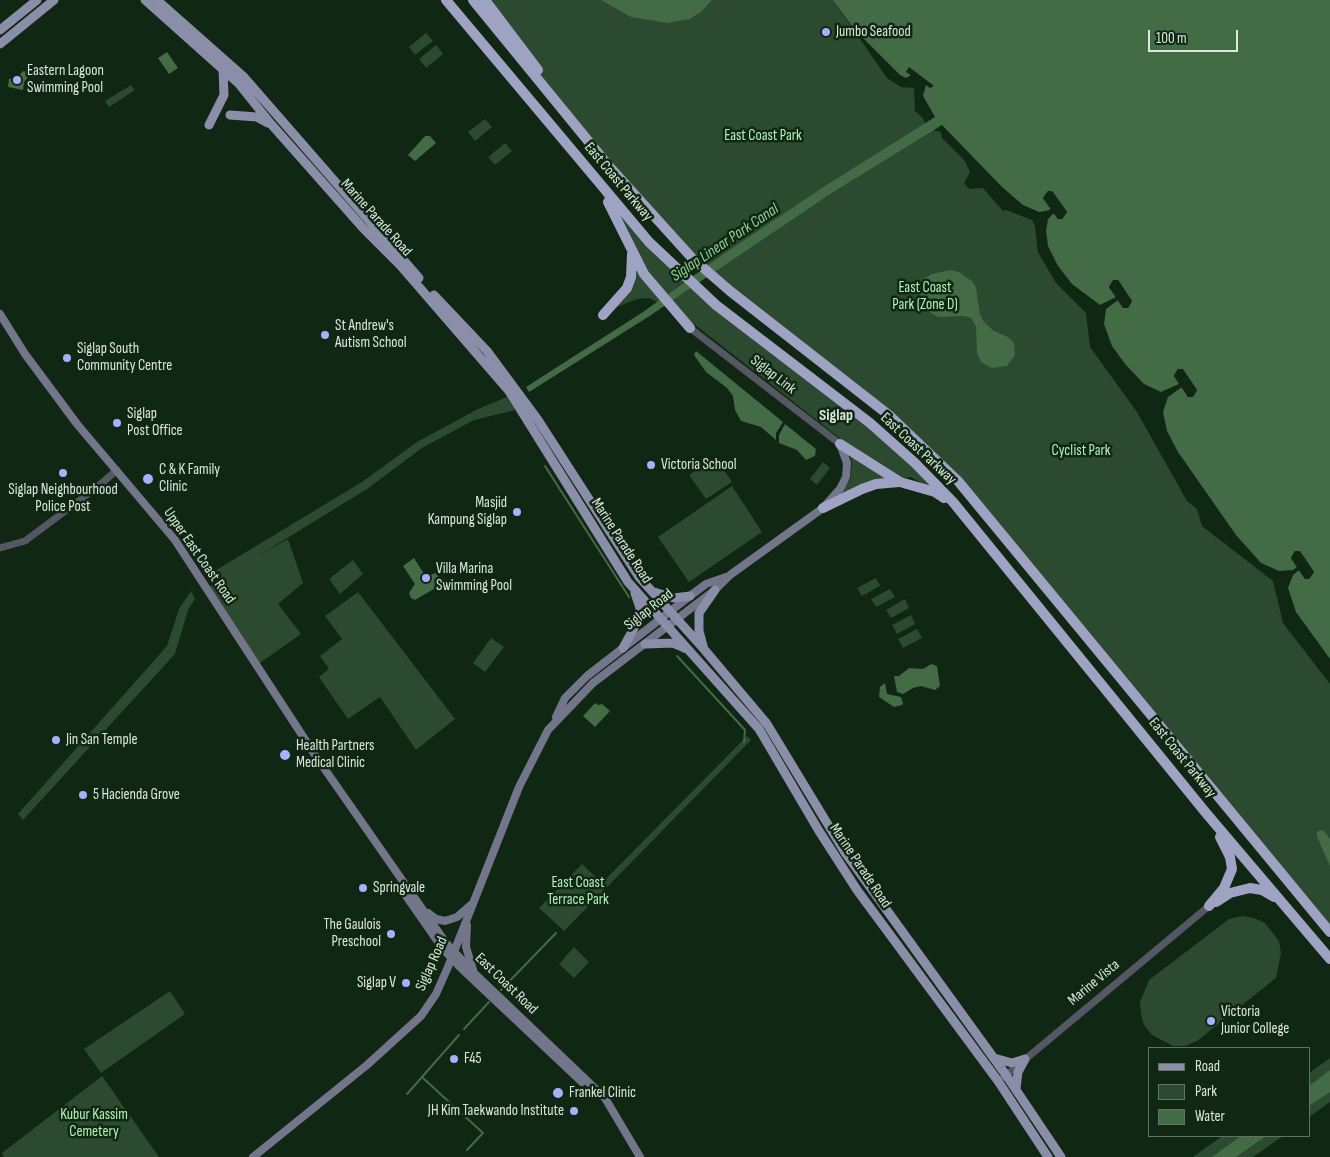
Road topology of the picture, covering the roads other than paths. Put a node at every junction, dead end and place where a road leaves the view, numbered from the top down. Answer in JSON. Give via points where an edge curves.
{"nodes":[{"id":1,"x":37,"y":0,"type":"edge"},
{"id":2,"x":54,"y":0,"type":"edge"},
{"id":3,"x":146,"y":0,"type":"edge"},
{"id":4,"x":157,"y":0,"type":"edge"},
{"id":5,"x":446,"y":0,"type":"edge"},
{"id":6,"x":473,"y":0,"type":"edge"},
{"id":7,"x":485,"y":0,"type":"edge"},
{"id":8,"x":0,"y":30,"type":"edge"},
{"id":9,"x":0,"y":44,"type":"edge"},
{"id":10,"x":223,"y":68,"type":"junction"},
{"id":11,"x":230,"y":115,"type":"dead end"},
{"id":12,"x":271,"y":124,"type":"junction"},
{"id":13,"x":209,"y":126,"type":"dead end"},
{"id":14,"x":582,"y":134,"type":"junction"},
{"id":15,"x":595,"y":178,"type":"junction"},
{"id":16,"x":631,"y":247,"type":"junction"},
{"id":17,"x":0,"y":314,"type":"edge"},
{"id":18,"x":603,"y":315,"type":"dead end"},
{"id":19,"x":0,"y":323,"type":"edge"},
{"id":20,"x":690,"y":328,"type":"joint"},
{"id":21,"x":840,"y":444,"type":"junction"},
{"id":22,"x":116,"y":471,"type":"junction"},
{"id":23,"x":900,"y":482,"type":"junction"},
{"id":24,"x":953,"y":502,"type":"junction"},
{"id":25,"x":823,"y":508,"type":"junction"},
{"id":26,"x":0,"y":548,"type":"edge"},
{"id":27,"x":730,"y":575,"type":"junction"},
{"id":28,"x":634,"y":590,"type":"junction"},
{"id":29,"x":650,"y":590,"type":"junction"},
{"id":30,"x":715,"y":590,"type":"junction"},
{"id":31,"x":690,"y":596,"type":"junction"},
{"id":32,"x":670,"y":611,"type":"junction"},
{"id":33,"x":676,"y":618,"type":"junction"},
{"id":34,"x":661,"y":619,"type":"junction"},
{"id":35,"x":668,"y":626,"type":"junction"},
{"id":36,"x":646,"y":644,"type":"junction"},
{"id":37,"x":623,"y":648,"type":"junction"},
{"id":38,"x":704,"y":648,"type":"junction"},
{"id":39,"x":690,"y":650,"type":"junction"},
{"id":40,"x":554,"y":722,"type":"junction"},
{"id":41,"x":1206,"y":813,"type":"junction"},
{"id":42,"x":360,"y":824,"type":"junction"},
{"id":43,"x":474,"y":903,"type":"junction"},
{"id":44,"x":1283,"y":904,"type":"junction"},
{"id":45,"x":1209,"y":906,"type":"junction"},
{"id":46,"x":423,"y":909,"type":"junction"},
{"id":47,"x":467,"y":919,"type":"junction"},
{"id":48,"x":1330,"y":932,"type":"edge"},
{"id":49,"x":453,"y":955,"type":"junction"},
{"id":50,"x":1330,"y":959,"type":"edge"},
{"id":51,"x":475,"y":974,"type":"junction"},
{"id":52,"x":994,"y":1058,"type":"junction"},
{"id":53,"x":1025,"y":1060,"type":"junction"},
{"id":54,"x":1006,"y":1075,"type":"junction"},
{"id":55,"x":998,"y":1081,"type":"junction"},
{"id":56,"x":1016,"y":1089,"type":"junction"},
{"id":57,"x":253,"y":1157,"type":"edge"},
{"id":58,"x":635,"y":1157,"type":"edge"},
{"id":59,"x":640,"y":1157,"type":"edge"},
{"id":60,"x":1048,"y":1157,"type":"edge"},
{"id":61,"x":1060,"y":1157,"type":"edge"}],
"edges":[{"from":1,"to":8,"type":"main road"},
{"from":2,"to":9,"type":"main road"},
{"from":3,"to":10,"type":"main road","name":"Marine Parade Road"},
{"from":4,"to":29,"type":"main road","name":"Marine Parade Road","via":[[243,76],[370,224],[492,357],[543,427],[614,541]]},
{"from":5,"to":15,"type":"highway","name":"East Coast Parkway"},
{"from":6,"to":14,"type":"highway","name":"East Coast Parkway"},
{"from":7,"to":14,"type":"highway"},
{"from":10,"to":12,"type":"main road","name":"Marine Parade Road"},
{"from":10,"to":13,"type":"main road","via":[[224,95]]},
{"from":11,"to":12,"type":"main road","via":[[257,117]]},
{"from":12,"to":28,"type":"main road","name":"Marine Parade Road","via":[[509,391]]},
{"from":14,"to":48,"type":"highway","name":"East Coast Parkway","via":[[702,267],[890,416],[958,481]]},
{"from":15,"to":16,"type":"highway"},
{"from":15,"to":24,"type":"highway","name":"East Coast Parkway","via":[[649,242],[689,281],[870,423]]},
{"from":16,"to":18,"type":"highway","via":[[632,268],[626,288]]},
{"from":16,"to":20,"type":"highway","via":[[640,267]]},
{"from":17,"to":22,"type":"main road","name":"Upper East Coast Road","via":[[25,354]]},
{"from":19,"to":22,"type":"main road","name":"Upper East Coast Road","via":[[66,418]]},
{"from":20,"to":21,"type":"street","name":"Siglap Link"},
{"from":21,"to":23,"type":"highway"},
{"from":21,"to":25,"type":"main road","name":"Siglap Road","via":[[847,463],[846,477]]},
{"from":22,"to":26,"type":"street","via":[[25,541]]},
{"from":22,"to":42,"type":"main road","name":"Upper East Coast Road","via":[[175,540]]},
{"from":23,"to":24,"type":"highway","via":[[935,492]]},
{"from":23,"to":25,"type":"highway","via":[[876,484]]},
{"from":24,"to":41,"type":"highway","name":"East Coast Parkway"},
{"from":25,"to":27,"type":"main road","name":"Siglap Road"},
{"from":27,"to":30,"type":"main road","name":"Siglap Road"},
{"from":27,"to":31,"type":"main road","name":"Siglap Road","via":[[706,584]]},
{"from":28,"to":34,"type":"main road","name":"Marine Parade Road"},
{"from":28,"to":37,"type":"main road","via":[[640,608],[639,619]]},
{"from":29,"to":31,"type":"main road","via":[[674,598]]},
{"from":29,"to":32,"type":"main road","name":"Marine Parade Road"},
{"from":30,"to":33,"type":"main road","name":"Siglap Road"},
{"from":30,"to":38,"type":"main road","via":[[699,613],[698,631]]},
{"from":31,"to":32,"type":"main road","name":"Siglap Road"},
{"from":32,"to":33,"type":"main road","name":"Marine Parade Road"},
{"from":32,"to":34,"type":"main road","name":"Siglap Road"},
{"from":33,"to":35,"type":"main road","name":"Siglap Road"},
{"from":33,"to":38,"type":"main road","name":"Marine Parade Road"},
{"from":34,"to":35,"type":"main road","name":"Marine Parade Road"},
{"from":34,"to":37,"type":"main road","name":"Siglap Road"},
{"from":35,"to":36,"type":"main road","name":"Siglap Road"},
{"from":35,"to":39,"type":"main road","name":"Marine Parade Road"},
{"from":36,"to":39,"type":"main road","via":[[673,643]]},
{"from":36,"to":40,"type":"main road","name":"Siglap Road","via":[[593,684]]},
{"from":37,"to":40,"type":"main road","name":"Siglap Road","via":[[565,698]]},
{"from":38,"to":52,"type":"main road","name":"Marine Parade Road","via":[[767,724],[844,851]]},
{"from":39,"to":55,"type":"main road","name":"Marine Parade Road","via":[[759,729],[853,883]]},
{"from":40,"to":43,"type":"main road","name":"Siglap Road","via":[[542,737],[519,787]]},
{"from":41,"to":44,"type":"highway","name":"East Coast Parkway"},
{"from":41,"to":45,"type":"highway","via":[[1226,847],[1232,869],[1224,888]]},
{"from":42,"to":46,"type":"main road","name":"East Coast Road"},
{"from":42,"to":49,"type":"main road","name":"East Coast Road"},
{"from":43,"to":46,"type":"main road","via":[[457,917],[445,921],[436,919]]},
{"from":43,"to":47,"type":"main road","name":"Siglap Road"},
{"from":44,"to":45,"type":"highway","via":[[1262,890],[1250,888],[1230,893]]},
{"from":44,"to":50,"type":"highway","name":"East Coast Parkway"},
{"from":45,"to":53,"type":"street","name":"Marine Vista"},
{"from":46,"to":49,"type":"main road","name":"East Coast Road"},
{"from":47,"to":49,"type":"main road","name":"Siglap Road"},
{"from":47,"to":51,"type":"main road","via":[[466,947]]},
{"from":49,"to":51,"type":"main road","name":"East Coast Road"},
{"from":49,"to":57,"type":"main road","name":"Siglap Road","via":[[436,994],[421,1016]]},
{"from":49,"to":58,"type":"main road","name":"East Coast Road","via":[[602,1102]]},
{"from":51,"to":59,"type":"main road","name":"East Coast Road","via":[[606,1098]]},
{"from":52,"to":53,"type":"main road","via":[[1012,1063]]},
{"from":52,"to":54,"type":"main road","name":"Marine Parade Road"},
{"from":53,"to":54,"type":"street","name":"Marine Vista"},
{"from":53,"to":56,"type":"main road","via":[[1018,1072]]},
{"from":54,"to":55,"type":"street","name":"Marine Vista"},
{"from":54,"to":56,"type":"main road","name":"Marine Parade Road"},
{"from":55,"to":60,"type":"main road","name":"Marine Parade Road"},
{"from":56,"to":61,"type":"main road","name":"Marine Parade Road"}]}
